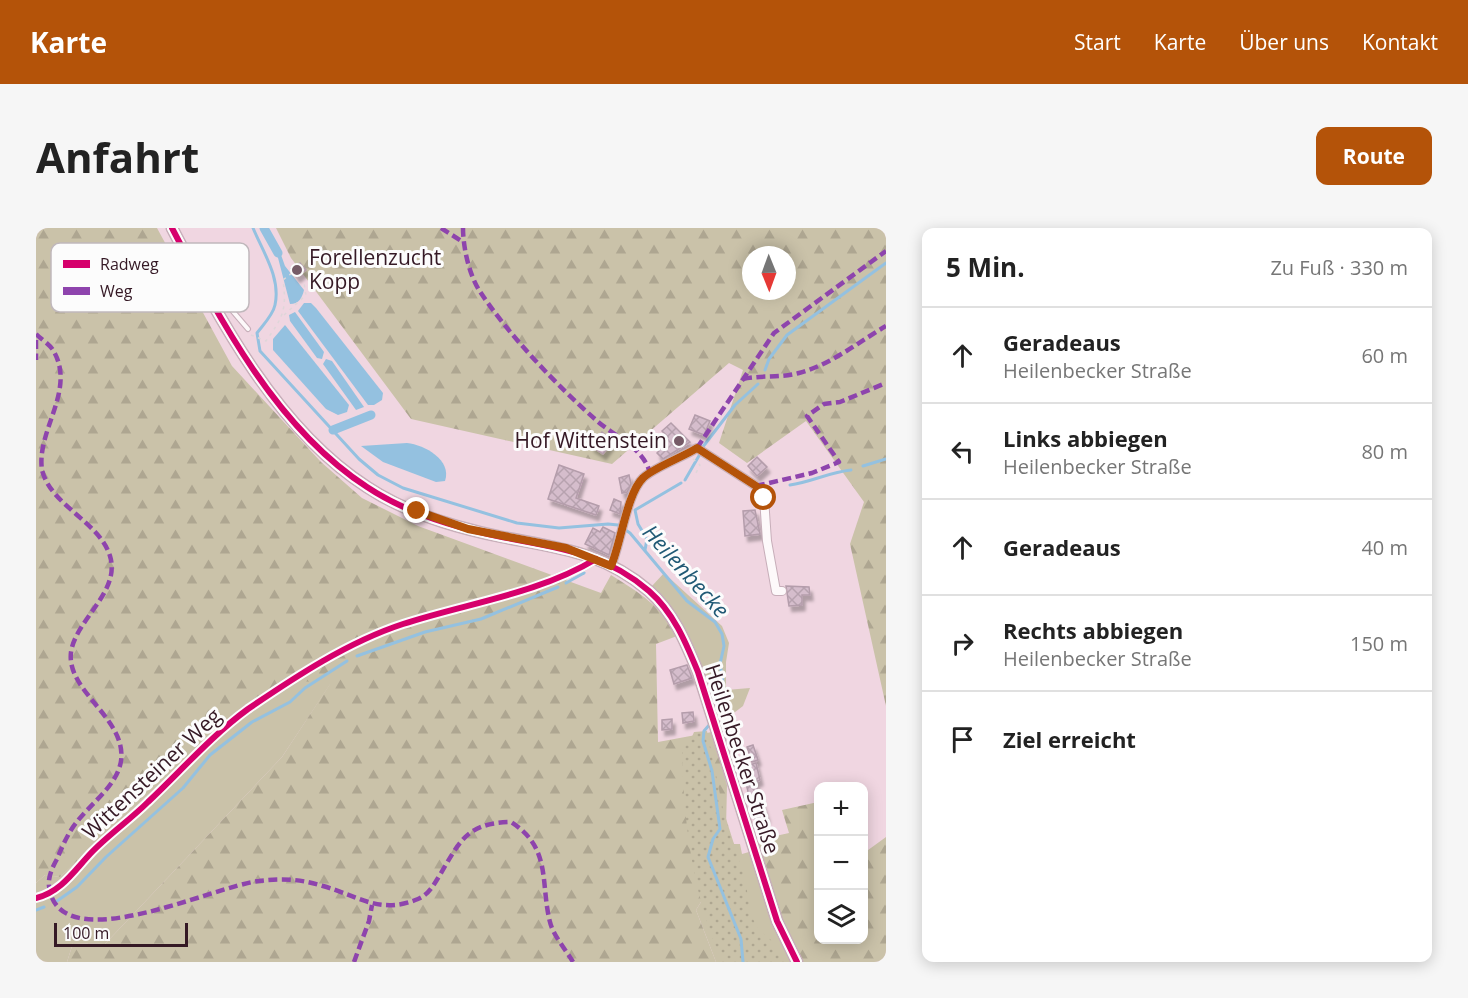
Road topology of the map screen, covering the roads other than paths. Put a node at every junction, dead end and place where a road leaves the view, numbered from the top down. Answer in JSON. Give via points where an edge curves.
{"nodes":[{"id":1,"x":172,"y":228,"type":"edge"},
{"id":2,"x":180,"y":243,"type":"edge"},
{"id":3,"x":218,"y":312,"type":"edge"},
{"id":4,"x":233,"y":312,"type":"edge"},
{"id":5,"x":248,"y":329,"type":"dead end"},
{"id":6,"x":596,"y":559,"type":"junction"},
{"id":7,"x":611,"y":566,"type":"junction"},
{"id":8,"x":782,"y":591,"type":"dead end"},
{"id":9,"x":36,"y":898,"type":"edge"},
{"id":10,"x":797,"y":962,"type":"edge"}],
"edges":[{"from":1,"to":2,"type":"main road","name":"Heilenbecker Straße"},
{"from":3,"to":6,"type":"main road","name":"Heilenbecker Straße","via":[[276,398],[325,453],[368,488],[468,529],[566,548]]},
{"from":4,"to":5,"type":"lane"},
{"from":6,"to":7,"type":"main road","name":"Heilenbecker Straße"},
{"from":6,"to":9,"type":"street","name":"Wittensteiner Weg","via":[[509,594],[402,624],[337,654],[247,710],[199,750],[79,869],[50,894]]},
{"from":7,"to":8,"type":"street","via":[[642,479],[697,448],[756,486],[764,498],[776,591]]},
{"from":7,"to":10,"type":"main road","name":"Heilenbecker Straße","via":[[650,592],[683,635],[718,729],[777,921]]}]}
